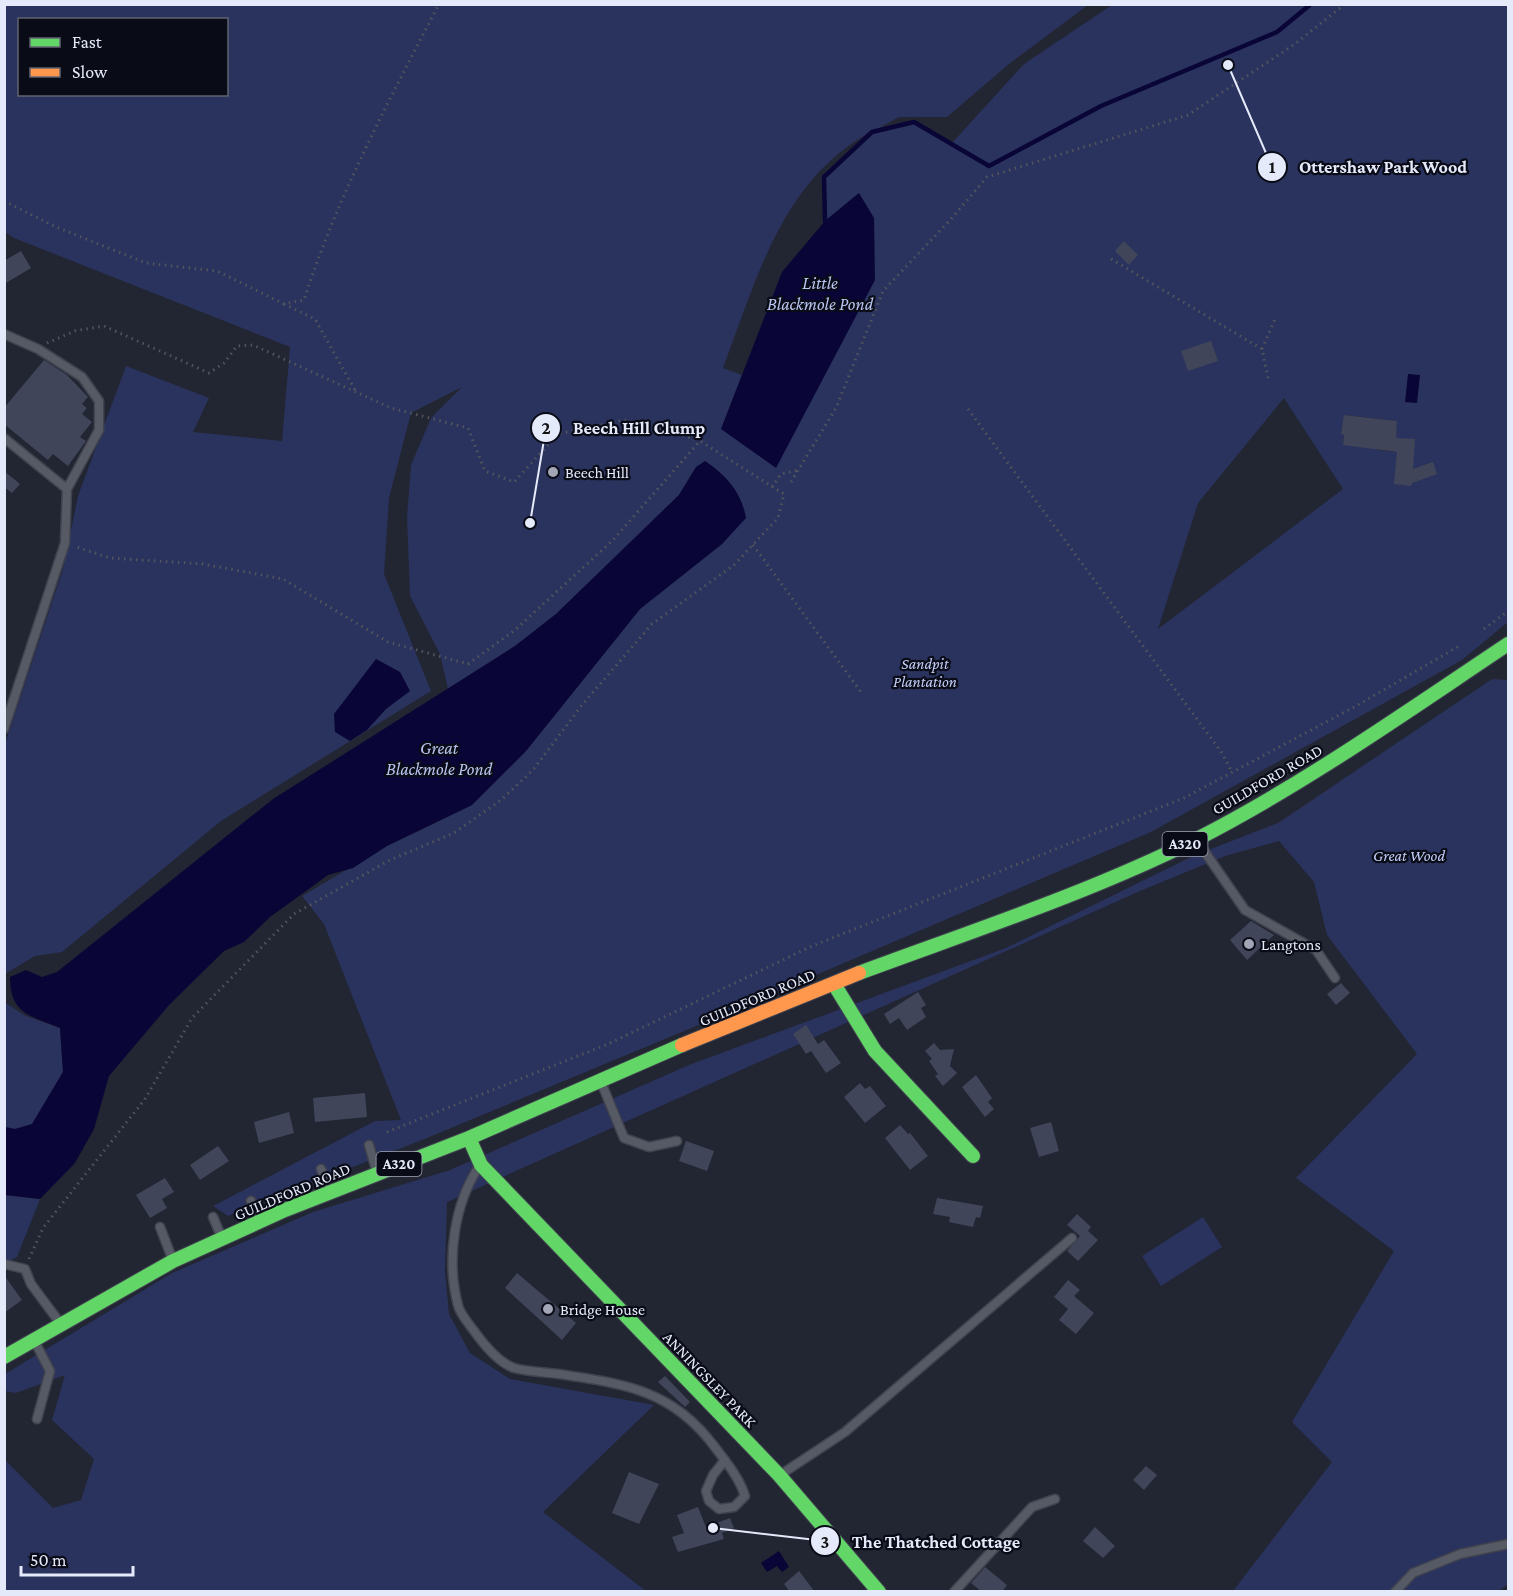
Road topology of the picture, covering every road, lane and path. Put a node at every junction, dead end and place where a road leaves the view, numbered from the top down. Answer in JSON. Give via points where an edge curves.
{"nodes":[{"id":1,"x":439,"y":4,"type":"edge"},
{"id":2,"x":1345,"y":4,"type":"edge"},
{"id":3,"x":4,"y":201,"type":"edge"},
{"id":4,"x":1111,"y":259,"type":"dead end"},
{"id":5,"x":284,"y":304,"type":"junction"},
{"id":6,"x":1276,"y":317,"type":"dead end"},
{"id":7,"x":4,"y":334,"type":"edge"},
{"id":8,"x":38,"y":349,"type":"junction"},
{"id":9,"x":1262,"y":349,"type":"junction"},
{"id":10,"x":1268,"y":378,"type":"dead end"},
{"id":11,"x":356,"y":392,"type":"junction"},
{"id":12,"x":968,"y":409,"type":"dead end"},
{"id":13,"x":4,"y":438,"type":"edge"},
{"id":14,"x":700,"y":441,"type":"junction"},
{"id":15,"x":799,"y":470,"type":"junction"},
{"id":16,"x":791,"y":482,"type":"dead end"},
{"id":17,"x":772,"y":487,"type":"junction"},
{"id":18,"x":67,"y":489,"type":"junction"},
{"id":19,"x":65,"y":543,"type":"junction"},
{"id":20,"x":753,"y":545,"type":"junction"},
{"id":21,"x":1509,"y":610,"type":"edge"},
{"id":22,"x":1484,"y":629,"type":"dead end"},
{"id":23,"x":1509,"y":644,"type":"edge"},
{"id":24,"x":1461,"y":645,"type":"dead end"},
{"id":25,"x":1496,"y":653,"type":"junction"},
{"id":26,"x":1509,"y":662,"type":"edge"},
{"id":27,"x":861,"y":692,"type":"dead end"},
{"id":28,"x":4,"y":729,"type":"edge"},
{"id":29,"x":1232,"y":772,"type":"junction"},
{"id":30,"x":1196,"y":839,"type":"junction"},
{"id":31,"x":1335,"y":978,"type":"dead end"},
{"id":32,"x":834,"y":984,"type":"junction"},
{"id":33,"x":600,"y":1079,"type":"junction"},
{"id":34,"x":387,"y":1131,"type":"dead end"},
{"id":35,"x":469,"y":1138,"type":"junction"},
{"id":36,"x":677,"y":1141,"type":"dead end"},
{"id":37,"x":369,"y":1145,"type":"dead end"},
{"id":38,"x":973,"y":1156,"type":"dead end"},
{"id":39,"x":481,"y":1165,"type":"junction"},
{"id":40,"x":321,"y":1169,"type":"dead end"},
{"id":41,"x":377,"y":1173,"type":"junction"},
{"id":42,"x":330,"y":1192,"type":"junction"},
{"id":43,"x":251,"y":1201,"type":"dead end"},
{"id":44,"x":213,"y":1217,"type":"dead end"},
{"id":45,"x":260,"y":1222,"type":"junction"},
{"id":46,"x":160,"y":1227,"type":"dead end"},
{"id":47,"x":1072,"y":1238,"type":"dead end"},
{"id":48,"x":222,"y":1239,"type":"junction"},
{"id":49,"x":173,"y":1261,"type":"junction"},
{"id":50,"x":4,"y":1264,"type":"edge"},
{"id":51,"x":25,"y":1269,"type":"junction"},
{"id":52,"x":60,"y":1324,"type":"junction"},
{"id":53,"x":33,"y":1339,"type":"junction"},
{"id":54,"x":4,"y":1357,"type":"edge"},
{"id":55,"x":37,"y":1419,"type":"dead end"},
{"id":56,"x":725,"y":1460,"type":"junction"},
{"id":57,"x":779,"y":1475,"type":"junction"},
{"id":58,"x":1055,"y":1499,"type":"dead end"},
{"id":59,"x":1509,"y":1544,"type":"edge"},
{"id":60,"x":879,"y":1592,"type":"edge"},
{"id":61,"x":954,"y":1592,"type":"edge"},
{"id":62,"x":1395,"y":1592,"type":"edge"}],
"edges":[{"from":1,"to":5,"type":"path","via":[[343,198],[303,300]]},
{"from":2,"to":15,"type":"path","via":[[1295,44],[1188,115],[987,177],[883,291],[836,408]]},
{"from":3,"to":5,"type":"path","via":[[56,227],[146,263],[218,271]]},
{"from":4,"to":9,"type":"path"},
{"from":5,"to":11,"type":"path","via":[[315,319]]},
{"from":6,"to":9,"type":"path"},
{"from":7,"to":8,"type":"lane"},
{"from":8,"to":11,"type":"path","via":[[75,331],[104,327],[209,374],[237,346],[253,345]]},
{"from":8,"to":18,"type":"lane","via":[[82,377],[99,402],[99,430]]},
{"from":9,"to":10,"type":"path"},
{"from":11,"to":14,"type":"path","via":[[391,408],[468,429],[485,471],[514,482],[558,434],[624,420]]},
{"from":12,"to":29,"type":"path","via":[[1222,753]]},
{"from":13,"to":18,"type":"lane"},
{"from":14,"to":17,"type":"path"},
{"from":14,"to":19,"type":"path","via":[[612,541],[515,630],[468,664],[388,642],[284,579],[203,564],[110,558]]},
{"from":15,"to":16,"type":"path"},
{"from":15,"to":17,"type":"path","via":[[781,474]]},
{"from":17,"to":20,"type":"path","via":[[783,494],[778,518]]},
{"from":18,"to":19,"type":"lane"},
{"from":19,"to":28,"type":"lane"},
{"from":20,"to":27,"type":"path"},
{"from":20,"to":51,"type":"path","via":[[734,565],[652,624],[532,770],[501,800],[454,833],[390,860],[294,915],[192,1018],[145,1099],[43,1228]]},
{"from":21,"to":22,"type":"path"},
{"from":23,"to":25,"type":"main road","name":"GUILDFORD ROAD","number":"A320"},
{"from":24,"to":29,"type":"path","name":"GUILDFORD ROAD"},
{"from":25,"to":26,"type":"main road"},
{"from":25,"to":30,"type":"main road","name":"GUILDFORD ROAD","number":"A320","via":[[1328,764]]},
{"from":29,"to":34,"type":"path","name":"GUILDFORD ROAD","via":[[1184,798],[812,946],[608,1044]]},
{"from":30,"to":31,"type":"lane","via":[[1245,910],[1316,950]]},
{"from":30,"to":32,"type":"main road","name":"GUILDFORD ROAD","number":"A320","via":[[1112,878]]},
{"from":32,"to":33,"type":"main road","name":"GUILDFORD ROAD","number":"A320"},
{"from":32,"to":38,"type":"main road","via":[[875,1051]]},
{"from":33,"to":35,"type":"main road","name":"GUILDFORD ROAD","number":"A320"},
{"from":33,"to":36,"type":"lane","via":[[624,1138],[649,1147]]},
{"from":35,"to":39,"type":"main road","name":"ANNINGSLEY PARK"},
{"from":35,"to":41,"type":"main road","name":"GUILDFORD ROAD","number":"A320"},
{"from":37,"to":41,"type":"lane"},
{"from":39,"to":56,"type":"lane","via":[[468,1183],[456,1225],[453,1268],[458,1307],[486,1348],[513,1367],[646,1390],[697,1423]]},
{"from":39,"to":57,"type":"main road","name":"ANNINGSLEY PARK"},
{"from":40,"to":42,"type":"lane"},
{"from":41,"to":42,"type":"main road","name":"GUILDFORD ROAD","number":"A320"},
{"from":42,"to":45,"type":"main road","name":"GUILDFORD ROAD","number":"A320"},
{"from":43,"to":45,"type":"lane"},
{"from":44,"to":48,"type":"lane"},
{"from":45,"to":48,"type":"main road","name":"GUILDFORD ROAD","number":"A320"},
{"from":46,"to":49,"type":"lane"},
{"from":47,"to":57,"type":"lane","via":[[845,1432]]},
{"from":48,"to":49,"type":"main road","name":"GUILDFORD ROAD","number":"A320"},
{"from":49,"to":52,"type":"main road","name":"GUILDFORD ROAD","number":"A320"},
{"from":50,"to":51,"type":"lane"},
{"from":51,"to":52,"type":"lane"},
{"from":52,"to":53,"type":"main road","name":"GUILDFORD ROAD","number":"A320"},
{"from":53,"to":54,"type":"main road","name":"GUILDFORD ROAD","number":"A320"},
{"from":53,"to":55,"type":"lane","via":[[50,1371]]},
{"from":56,"to":56,"type":"lane","via":[[741,1482],[745,1496],[734,1507],[719,1509],[709,1501],[706,1491]]},
{"from":57,"to":60,"type":"main road","name":"ANNINGSLEY PARK"},
{"from":58,"to":61,"type":"lane","via":[[1032,1507]]},
{"from":59,"to":62,"type":"lane","via":[[1460,1554],[1413,1573]]}]}
